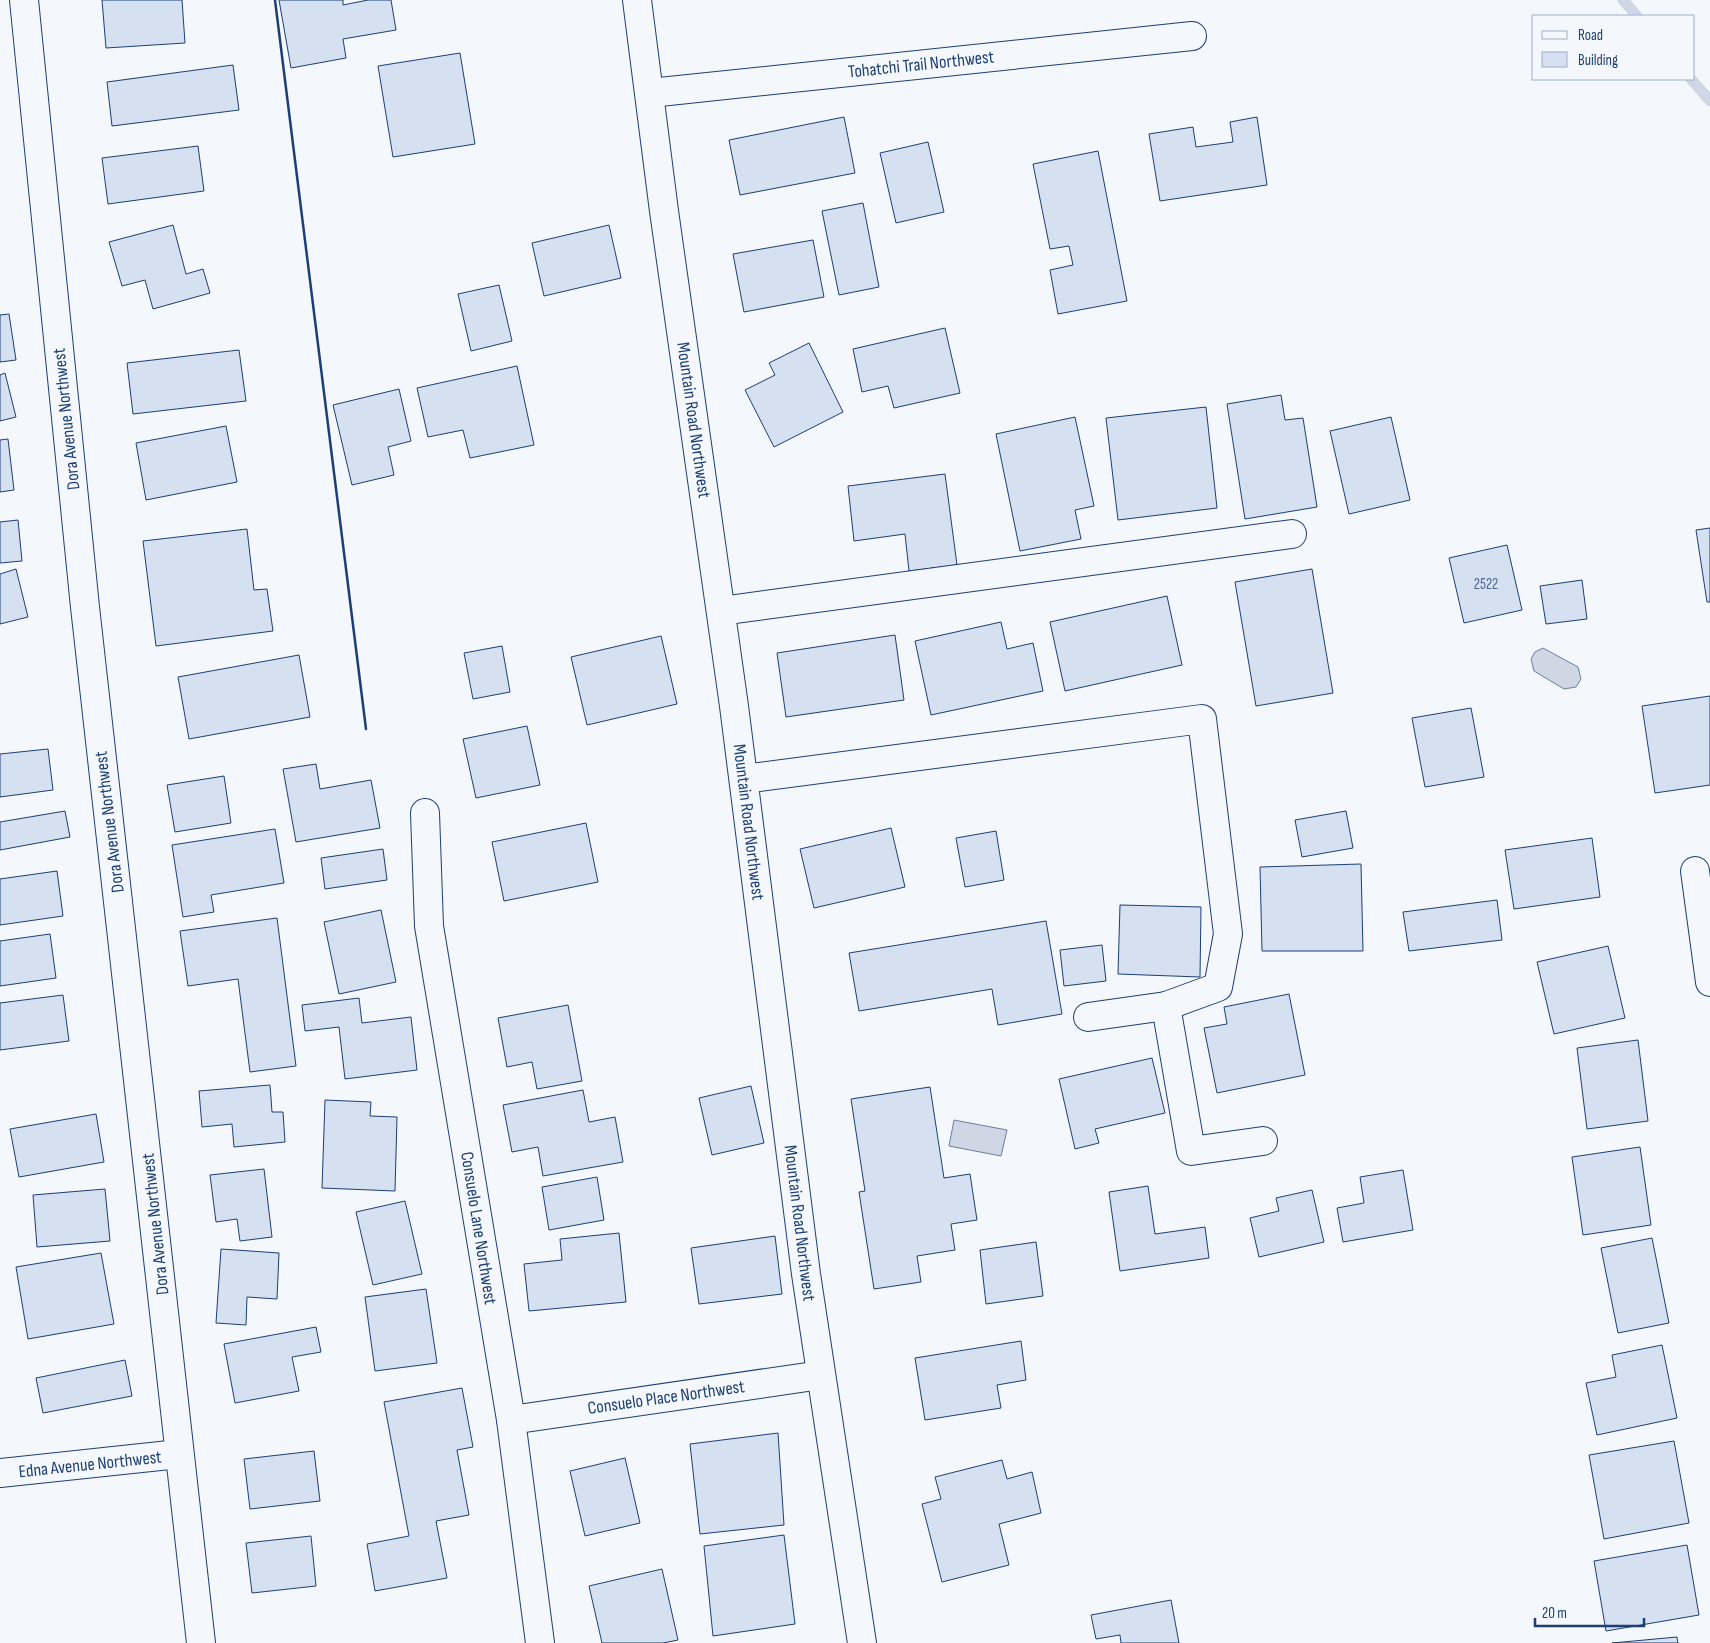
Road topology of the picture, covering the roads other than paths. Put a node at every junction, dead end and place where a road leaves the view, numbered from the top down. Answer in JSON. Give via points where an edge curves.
{"nodes":[{"id":1,"x":24,"y":0,"type":"edge"},
{"id":2,"x":638,"y":0,"type":"edge"},
{"id":3,"x":1192,"y":36,"type":"dead end"},
{"id":4,"x":650,"y":93,"type":"junction"},
{"id":5,"x":1292,"y":534,"type":"dead end"},
{"id":6,"x":721,"y":611,"type":"junction"},
{"id":7,"x":744,"y":780,"type":"junction"},
{"id":8,"x":425,"y":813,"type":"dead end"},
{"id":9,"x":1695,"y":871,"type":"dead end"},
{"id":10,"x":1710,"y":982,"type":"edge"},
{"id":11,"x":1166,"y":1006,"type":"junction"},
{"id":12,"x":1088,"y":1017,"type":"dead end"},
{"id":13,"x":1263,"y":1141,"type":"dead end"},
{"id":14,"x":821,"y":1375,"type":"junction"},
{"id":15,"x":511,"y":1420,"type":"junction"},
{"id":16,"x":179,"y":1454,"type":"junction"},
{"id":17,"x":0,"y":1473,"type":"edge"},
{"id":18,"x":201,"y":1643,"type":"edge"},
{"id":19,"x":540,"y":1643,"type":"edge"},
{"id":20,"x":862,"y":1643,"type":"edge"}],
"edges":[{"from":1,"to":16,"type":"street","name":"Dora Avenue Northwest","via":[[84,607],[143,1110]]},
{"from":2,"to":4,"type":"street","name":"Mountain Road Northwest"},
{"from":3,"to":4,"type":"street","name":"Tohatchi Trail Northwest"},
{"from":4,"to":6,"type":"street","name":"Mountain Road Northwest"},
{"from":5,"to":6,"type":"street"},
{"from":6,"to":7,"type":"street","name":"Mountain Road Northwest"},
{"from":7,"to":11,"type":"street","via":[[1202,719],[1228,934],[1218,987]]},
{"from":7,"to":14,"type":"street","name":"Mountain Road Northwest"},
{"from":8,"to":15,"type":"street","name":"Consuelo Lane Northwest","via":[[429,926]]},
{"from":9,"to":10,"type":"street"},
{"from":11,"to":12,"type":"street"},
{"from":11,"to":13,"type":"street","via":[[1192,1151]]},
{"from":14,"to":15,"type":"street","name":"Consuelo Place Northwest"},
{"from":14,"to":20,"type":"street","name":"Mountain Road Northwest"},
{"from":15,"to":19,"type":"street","name":"Consuelo Lane Northwest"},
{"from":16,"to":17,"type":"street","name":"Edna Avenue Northwest"},
{"from":16,"to":18,"type":"street","name":"Dora Avenue Northwest"}]}
